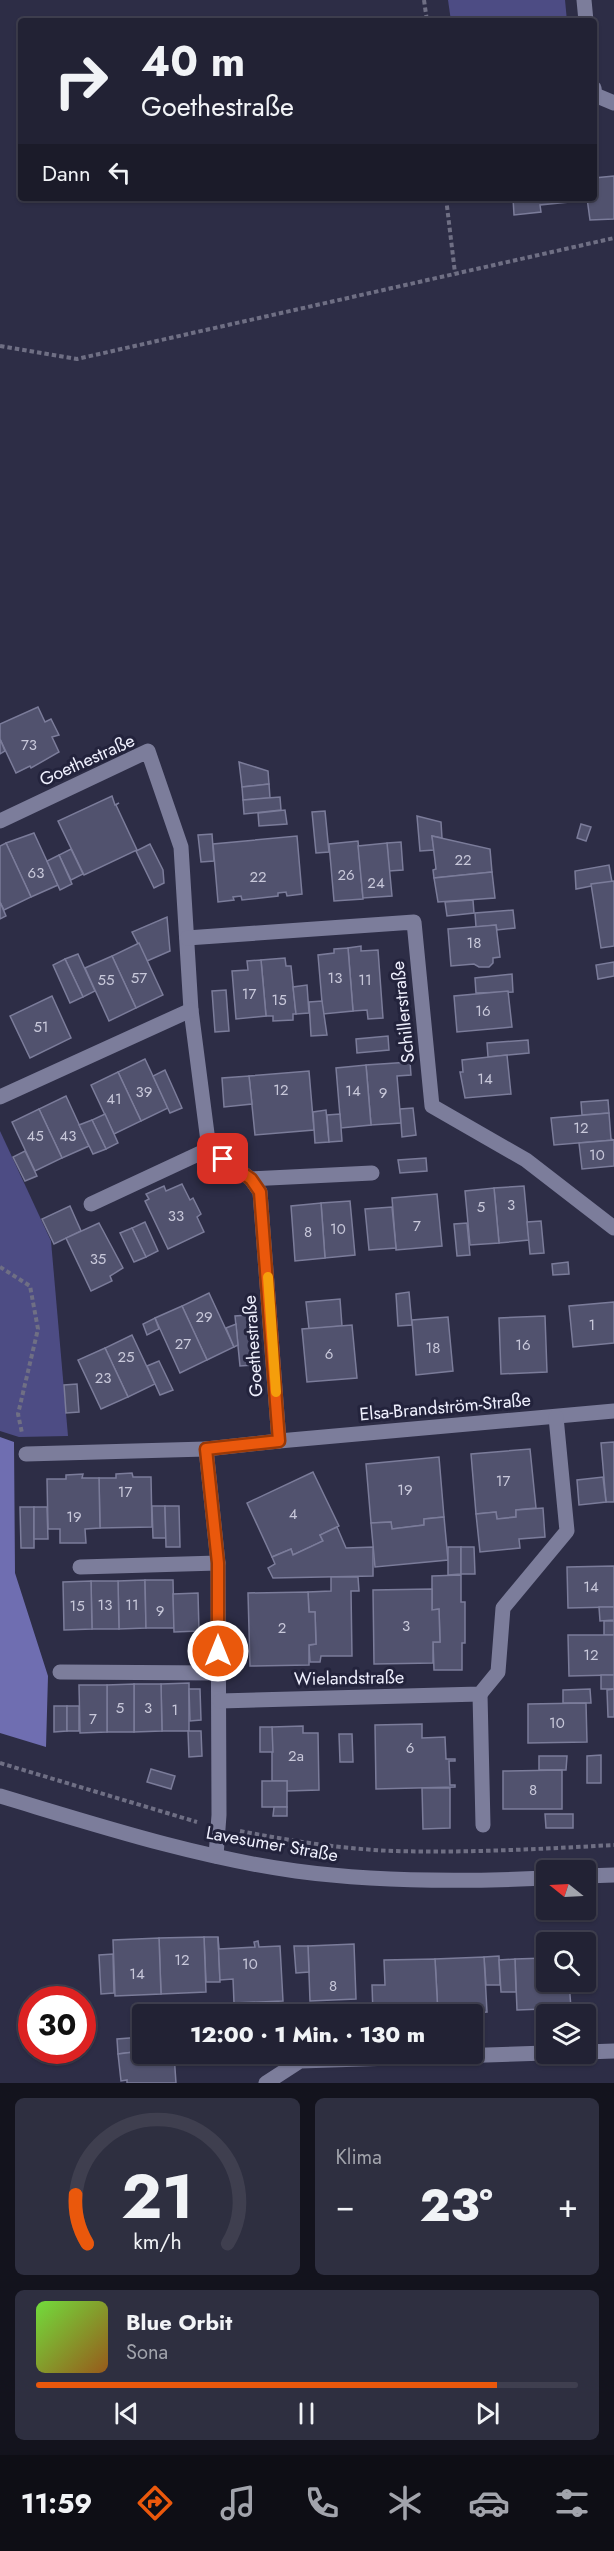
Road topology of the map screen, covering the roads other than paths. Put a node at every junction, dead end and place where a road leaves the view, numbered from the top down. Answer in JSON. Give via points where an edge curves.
{"nodes":[{"id":1,"x":584,"y":0,"type":"edge"},
{"id":2,"x":586,"y":18,"type":"edge"},
{"id":3,"x":597,"y":96,"type":"edge"},
{"id":4,"x":614,"y":103,"type":"edge"},
{"id":5,"x":0,"y":821,"type":"edge"},
{"id":6,"x":187,"y":938,"type":"junction"},
{"id":7,"x":191,"y":1010,"type":"junction"},
{"id":8,"x":0,"y":1097,"type":"edge"},
{"id":9,"x":209,"y":1149,"type":"junction"},
{"id":10,"x":372,"y":1173,"type":"dead end"},
{"id":11,"x":251,"y":1179,"type":"junction"},
{"id":12,"x":91,"y":1204,"type":"dead end"},
{"id":13,"x":614,"y":1228,"type":"edge"},
{"id":14,"x":614,"y":1411,"type":"edge"},
{"id":15,"x":556,"y":1416,"type":"junction"},
{"id":16,"x":279,"y":1441,"type":"junction"},
{"id":17,"x":206,"y":1449,"type":"junction"},
{"id":18,"x":26,"y":1454,"type":"road end"},
{"id":19,"x":218,"y":1563,"type":"junction"},
{"id":20,"x":80,"y":1567,"type":"dead end"},
{"id":21,"x":60,"y":1672,"type":"dead end"},
{"id":22,"x":217,"y":1673,"type":"junction"},
{"id":23,"x":480,"y":1694,"type":"junction"},
{"id":24,"x":220,"y":1701,"type":"junction"},
{"id":25,"x":0,"y":1796,"type":"edge"},
{"id":26,"x":483,"y":1825,"type":"dead end"},
{"id":27,"x":216,"y":1856,"type":"junction"},
{"id":28,"x":614,"y":1875,"type":"edge"},
{"id":29,"x":596,"y":1876,"type":"edge"},
{"id":30,"x":536,"y":1878,"type":"edge"},
{"id":31,"x":614,"y":2051,"type":"edge"},
{"id":32,"x":596,"y":2052,"type":"edge"},
{"id":33,"x":536,"y":2053,"type":"edge"},
{"id":34,"x":266,"y":2083,"type":"edge"}],
"edges":[{"from":1,"to":2,"type":"street"},
{"from":3,"to":4,"type":"street"},
{"from":5,"to":6,"type":"street","name":"Goethestraße","via":[[148,752],[181,847]]},
{"from":6,"to":7,"type":"street","name":"Goethestraße"},
{"from":6,"to":13,"type":"street","name":"Schillerstraße","via":[[414,922],[432,1106],[526,1160]]},
{"from":7,"to":8,"type":"street"},
{"from":7,"to":9,"type":"street","name":"Goethestraße"},
{"from":9,"to":11,"type":"street"},
{"from":9,"to":12,"type":"street"},
{"from":10,"to":11,"type":"street"},
{"from":11,"to":16,"type":"street","name":"Goethestraße","via":[[260,1192]]},
{"from":14,"to":15,"type":"street","name":"Elsa-Brandström-Straße"},
{"from":15,"to":16,"type":"street","name":"Elsa-Brandström-Straße"},
{"from":15,"to":23,"type":"street","via":[[567,1531],[504,1608],[498,1672]]},
{"from":16,"to":17,"type":"street"},
{"from":17,"to":18,"type":"street"},
{"from":17,"to":19,"type":"street"},
{"from":19,"to":20,"type":"street"},
{"from":19,"to":22,"type":"street"},
{"from":21,"to":22,"type":"street"},
{"from":22,"to":24,"type":"street"},
{"from":23,"to":24,"type":"street","name":"Wielandstraße"},
{"from":23,"to":26,"type":"street"},
{"from":24,"to":27,"type":"street"},
{"from":25,"to":27,"type":"street","name":"Lavesumer Straße"},
{"from":27,"to":30,"type":"street","name":"Lavesumer Straße","via":[[339,1876],[485,1881]]},
{"from":28,"to":29,"type":"street"},
{"from":31,"to":32,"type":"street"},
{"from":33,"to":34,"type":"street","via":[[300,2061]]}]}
